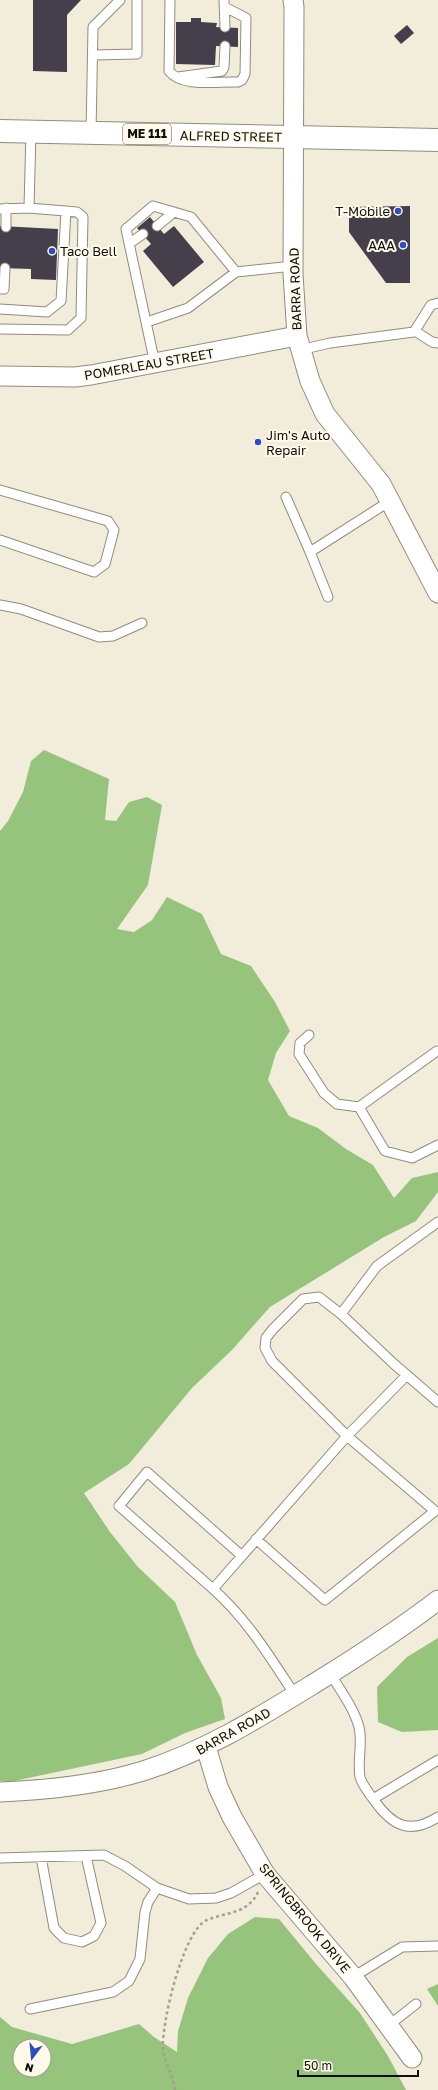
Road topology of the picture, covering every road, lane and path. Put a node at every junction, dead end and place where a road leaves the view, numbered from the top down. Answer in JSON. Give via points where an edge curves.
{"nodes":[{"id":1,"x":120,"y":0,"type":"edge"},
{"id":2,"x":137,"y":0,"type":"edge"},
{"id":3,"x":170,"y":0,"type":"edge"},
{"id":4,"x":297,"y":2,"type":"edge"},
{"id":5,"x":224,"y":4,"type":"edge"},
{"id":6,"x":225,"y":27,"type":"dead end"},
{"id":7,"x":225,"y":46,"type":"dead end"},
{"id":8,"x":93,"y":55,"type":"junction"},
{"id":9,"x":178,"y":77,"type":"junction"},
{"id":10,"x":0,"y":131,"type":"edge"},
{"id":11,"x":31,"y":131,"type":"junction"},
{"id":12,"x":91,"y":133,"type":"junction"},
{"id":13,"x":294,"y":138,"type":"junction"},
{"id":14,"x":438,"y":140,"type":"edge"},
{"id":15,"x":3,"y":208,"type":"edge"},
{"id":16,"x":29,"y":208,"type":"junction"},
{"id":17,"x":66,"y":211,"type":"junction"},
{"id":18,"x":174,"y":212,"type":"junction"},
{"id":19,"x":157,"y":226,"type":"dead end"},
{"id":20,"x":6,"y":227,"type":"dead end"},
{"id":21,"x":143,"y":234,"type":"dead end"},
{"id":22,"x":130,"y":243,"type":"junction"},
{"id":23,"x":293,"y":266,"type":"junction"},
{"id":24,"x":5,"y":268,"type":"dead end"},
{"id":25,"x":236,"y":272,"type":"junction"},
{"id":26,"x":0,"y":289,"type":"edge"},
{"id":27,"x":438,"y":303,"type":"edge"},
{"id":28,"x":0,"y":309,"type":"edge"},
{"id":29,"x":147,"y":322,"type":"junction"},
{"id":30,"x":0,"y":329,"type":"edge"},
{"id":31,"x":415,"y":331,"type":"junction"},
{"id":32,"x":298,"y":343,"type":"junction"},
{"id":33,"x":438,"y":343,"type":"edge"},
{"id":34,"x":155,"y":364,"type":"junction"},
{"id":35,"x":0,"y":376,"type":"edge"},
{"id":36,"x":0,"y":490,"type":"edge"},
{"id":37,"x":286,"y":497,"type":"dead end"},
{"id":38,"x":390,"y":501,"type":"junction"},
{"id":39,"x":0,"y":540,"type":"edge"},
{"id":40,"x":310,"y":552,"type":"junction"},
{"id":41,"x":438,"y":593,"type":"edge"},
{"id":42,"x":328,"y":597,"type":"dead end"},
{"id":43,"x":0,"y":605,"type":"edge"},
{"id":44,"x":142,"y":623,"type":"dead end"},
{"id":45,"x":309,"y":1035,"type":"dead end"},
{"id":46,"x":437,"y":1050,"type":"dead end"},
{"id":47,"x":359,"y":1107,"type":"junction"},
{"id":48,"x":438,"y":1144,"type":"edge"},
{"id":49,"x":438,"y":1222,"type":"edge"},
{"id":50,"x":341,"y":1314,"type":"junction"},
{"id":51,"x":407,"y":1375,"type":"junction"},
{"id":52,"x":438,"y":1402,"type":"edge"},
{"id":53,"x":347,"y":1436,"type":"junction"},
{"id":54,"x":256,"y":1540,"type":"junction"},
{"id":55,"x":242,"y":1556,"type":"junction"},
{"id":56,"x":213,"y":1589,"type":"junction"},
{"id":57,"x":438,"y":1600,"type":"edge"},
{"id":58,"x":330,"y":1673,"type":"junction"},
{"id":59,"x":295,"y":1695,"type":"junction"},
{"id":60,"x":206,"y":1747,"type":"junction"},
{"id":61,"x":438,"y":1760,"type":"edge"},
{"id":62,"x":0,"y":1792,"type":"edge"},
{"id":63,"x":372,"y":1799,"type":"junction"},
{"id":64,"x":438,"y":1816,"type":"edge"},
{"id":65,"x":86,"y":1856,"type":"junction"},
{"id":66,"x":41,"y":1857,"type":"junction"},
{"id":67,"x":0,"y":1858,"type":"edge"},
{"id":68,"x":265,"y":1874,"type":"junction"},
{"id":69,"x":156,"y":1888,"type":"junction"},
{"id":70,"x":438,"y":1946,"type":"edge"},
{"id":71,"x":353,"y":1977,"type":"junction"},
{"id":72,"x":416,"y":2004,"type":"dead end"},
{"id":73,"x":30,"y":2009,"type":"dead end"},
{"id":74,"x":388,"y":2026,"type":"junction"},
{"id":75,"x":412,"y":2058,"type":"dead end"},
{"id":76,"x":175,"y":2090,"type":"edge"}],
"edges":[{"from":1,"to":8,"type":"lane","via":[[93,27]]},
{"from":2,"to":8,"type":"lane","via":[[137,54]]},
{"from":3,"to":9,"type":"lane","via":[[169,71]]},
{"from":4,"to":13,"type":"street","name":"BARRA ROAD"},
{"from":5,"to":6,"type":"lane"},
{"from":5,"to":9,"type":"lane","via":[[246,18],[245,74],[242,80],[190,82]]},
{"from":7,"to":9,"type":"lane","via":[[222,71]]},
{"from":8,"to":12,"type":"lane"},
{"from":10,"to":11,"type":"main road","name":"ALFRED STREET","number":"ME 111"},
{"from":11,"to":12,"type":"main road","name":"ALFRED STREET","number":"ME 111"},
{"from":11,"to":16,"type":"lane"},
{"from":12,"to":13,"type":"main road","name":"ALFRED STREET","number":"ME 111"},
{"from":13,"to":14,"type":"main road","name":"ALFRED STREET","number":"ME 111"},
{"from":13,"to":23,"type":"street","name":"BARRA ROAD"},
{"from":15,"to":16,"type":"lane"},
{"from":15,"to":20,"type":"lane"},
{"from":16,"to":17,"type":"lane"},
{"from":17,"to":28,"type":"lane","via":[[62,301],[48,312]]},
{"from":17,"to":30,"type":"lane","via":[[77,212],[83,217],[81,318],[68,330]]},
{"from":18,"to":19,"type":"lane"},
{"from":18,"to":22,"type":"lane","via":[[153,206],[126,229]]},
{"from":18,"to":25,"type":"lane","via":[[191,217]]},
{"from":21,"to":22,"type":"lane"},
{"from":22,"to":29,"type":"lane"},
{"from":23,"to":25,"type":"lane"},
{"from":23,"to":32,"type":"street","name":"BARRA ROAD"},
{"from":24,"to":26,"type":"lane","via":[[4,289]]},
{"from":25,"to":29,"type":"lane","via":[[188,308]]},
{"from":27,"to":31,"type":"lane","via":[[431,305]]},
{"from":29,"to":34,"type":"lane"},
{"from":31,"to":32,"type":"lane","via":[[330,343]]},
{"from":31,"to":33,"type":"lane"},
{"from":32,"to":34,"type":"street","name":"POMERLEAU STREET"},
{"from":32,"to":38,"type":"street","name":"BARRA ROAD","via":[[325,414],[370,469]]},
{"from":34,"to":35,"type":"street","name":"POMERLEAU STREET","via":[[75,377]]},
{"from":36,"to":39,"type":"lane","via":[[108,521],[114,530],[106,564],[94,572]]},
{"from":37,"to":40,"type":"lane"},
{"from":38,"to":40,"type":"lane"},
{"from":38,"to":41,"type":"street","name":"BARRA ROAD"},
{"from":40,"to":42,"type":"lane"},
{"from":43,"to":44,"type":"lane","via":[[21,609],[99,637],[113,636]]},
{"from":45,"to":47,"type":"lane","via":[[300,1043],[299,1054],[324,1092],[337,1104]]},
{"from":46,"to":47,"type":"lane"},
{"from":47,"to":48,"type":"lane","via":[[385,1151],[412,1158]]},
{"from":49,"to":50,"type":"lane","via":[[377,1266]]},
{"from":50,"to":51,"type":"lane"},
{"from":50,"to":53,"type":"lane","via":[[319,1297],[303,1299],[266,1338],[265,1348],[280,1370]]},
{"from":51,"to":52,"type":"lane"},
{"from":51,"to":53,"type":"lane"},
{"from":53,"to":54,"type":"lane"},
{"from":53,"to":54,"type":"lane","via":[[435,1511],[325,1600]]},
{"from":54,"to":55,"type":"lane"},
{"from":55,"to":56,"type":"lane"},
{"from":55,"to":56,"type":"lane","via":[[148,1472],[119,1506]]},
{"from":56,"to":59,"type":"lane","via":[[253,1631]]},
{"from":57,"to":58,"type":"street","name":"BARRA ROAD"},
{"from":58,"to":59,"type":"street","name":"BARRA ROAD"},
{"from":58,"to":63,"type":"lane","via":[[359,1726],[360,1777]]},
{"from":59,"to":60,"type":"street","name":"BARRA ROAD"},
{"from":60,"to":62,"type":"street","name":"BARRA ROAD","via":[[120,1777],[64,1787]]},
{"from":60,"to":68,"type":"street","name":"SPRINGBROOK DRIVE","via":[[218,1787]]},
{"from":61,"to":63,"type":"lane"},
{"from":63,"to":64,"type":"lane","via":[[385,1816],[404,1826],[427,1824]]},
{"from":65,"to":66,"type":"lane"},
{"from":65,"to":66,"type":"lane","via":[[101,1923],[94,1936],[82,1942],[64,1938],[54,1928]]},
{"from":65,"to":69,"type":"lane","via":[[104,1856],[125,1866]]},
{"from":66,"to":67,"type":"lane"},
{"from":68,"to":69,"type":"lane","via":[[231,1893],[216,1898],[189,1899]]},
{"from":68,"to":71,"type":"street","name":"SPRINGBROOK DRIVE"},
{"from":68,"to":76,"type":"path","via":[[257,1895],[246,1908],[205,1921],[190,1940],[171,1992],[164,2024],[163,2051]]},
{"from":69,"to":73,"type":"lane","via":[[145,1912],[140,1959],[129,1981],[113,1992]]},
{"from":70,"to":71,"type":"lane","via":[[402,1947]]},
{"from":71,"to":74,"type":"street","name":"SPRINGBROOK DRIVE"},
{"from":72,"to":74,"type":"lane"},
{"from":74,"to":75,"type":"street","name":"SPRINGBROOK DRIVE"}]}
